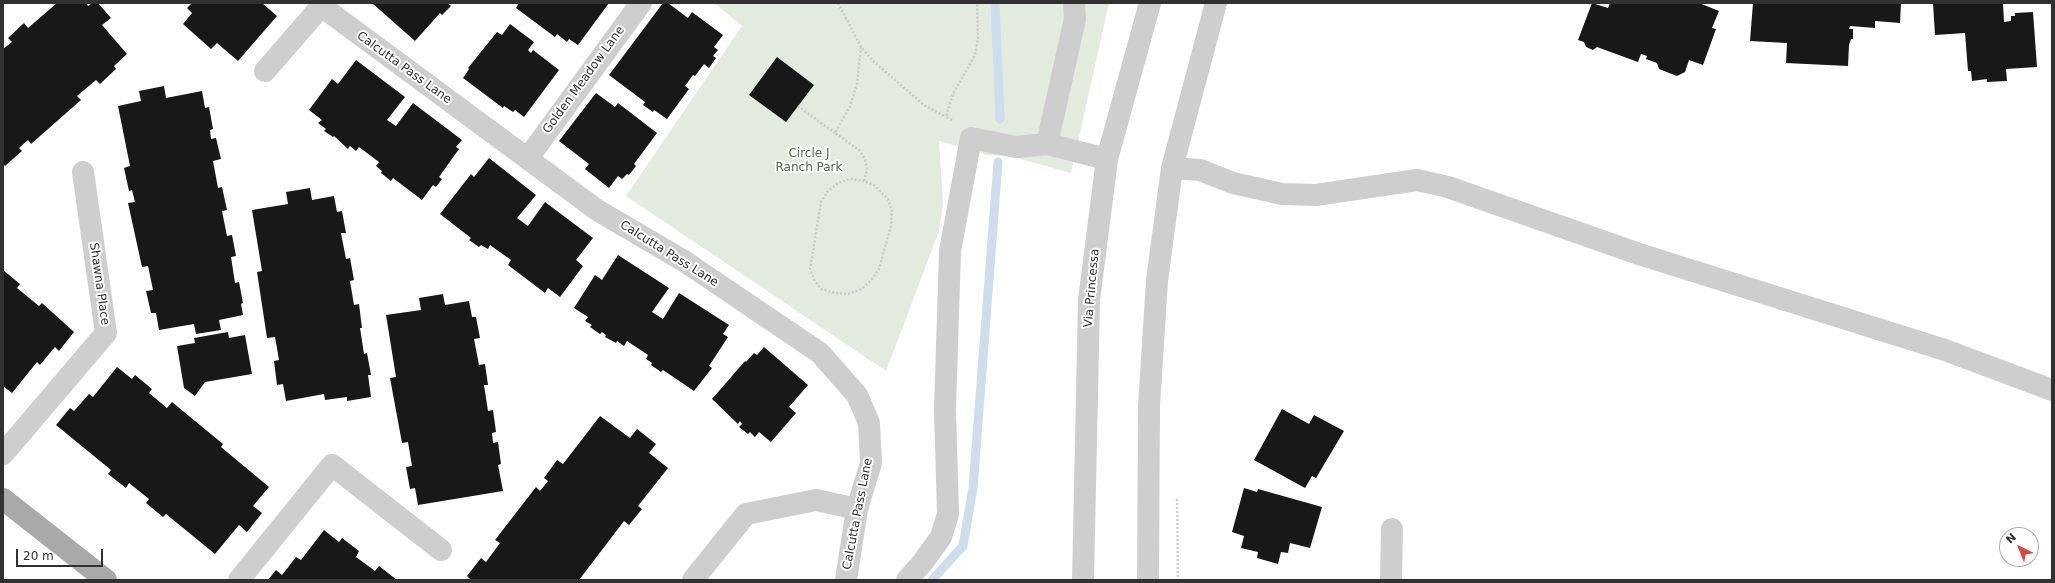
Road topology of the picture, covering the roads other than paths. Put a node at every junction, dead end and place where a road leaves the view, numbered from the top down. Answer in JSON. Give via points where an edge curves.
{"nodes":[{"id":1,"x":641,"y":3,"type":"edge"},
{"id":2,"x":1074,"y":3,"type":"edge"},
{"id":3,"x":1150,"y":3,"type":"edge"},
{"id":4,"x":1216,"y":3,"type":"edge"},
{"id":5,"x":323,"y":5,"type":"edge"},
{"id":6,"x":265,"y":71,"type":"dead end"},
{"id":7,"x":1047,"y":144,"type":"junction"},
{"id":8,"x":528,"y":158,"type":"junction"},
{"id":9,"x":1107,"y":159,"type":"junction"},
{"id":10,"x":1172,"y":168,"type":"junction"},
{"id":11,"x":83,"y":172,"type":"dead end"},
{"id":12,"x":2052,"y":390,"type":"edge"},
{"id":13,"x":3,"y":454,"type":"edge"},
{"id":14,"x":3,"y":499,"type":"edge"},
{"id":15,"x":857,"y":509,"type":"junction"},
{"id":16,"x":1392,"y":529,"type":"dead end"},
{"id":17,"x":441,"y":550,"type":"dead end"},
{"id":18,"x":106,"y":580,"type":"edge"},
{"id":19,"x":239,"y":580,"type":"edge"},
{"id":20,"x":693,"y":580,"type":"edge"},
{"id":21,"x":846,"y":580,"type":"edge"},
{"id":22,"x":907,"y":580,"type":"edge"},
{"id":23,"x":1083,"y":580,"type":"edge"},
{"id":24,"x":1148,"y":580,"type":"edge"},
{"id":25,"x":1391,"y":580,"type":"edge"}],
"edges":[{"from":1,"to":8,"type":"street","name":"Golden Meadow Lane"},
{"from":2,"to":7,"type":"street","via":[[1075,19]]},
{"from":3,"to":9,"type":"street","name":"Via Princessa"},
{"from":4,"to":10,"type":"street"},
{"from":5,"to":6,"type":"street"},
{"from":5,"to":8,"type":"street","name":"Calcutta Pass Lane"},
{"from":7,"to":9,"type":"street"},
{"from":7,"to":22,"type":"street","via":[[1016,148],[971,138],[950,251],[945,409],[948,514],[941,537]]},
{"from":8,"to":15,"type":"street","name":"Calcutta Pass Lane","via":[[597,210],[684,260],[820,353],[857,395],[869,423],[871,463]]},
{"from":9,"to":23,"type":"street","name":"Via Princessa","via":[[1089,300]]},
{"from":10,"to":12,"type":"street","via":[[1200,170],[1233,183],[1282,194],[1316,194],[1418,180],[1448,187],[1639,254],[1945,350]]},
{"from":10,"to":24,"type":"street","via":[[1157,281],[1149,406]]},
{"from":11,"to":13,"type":"street","name":"Shawna Place","via":[[106,333]]},
{"from":14,"to":18,"type":"main road"},
{"from":15,"to":20,"type":"street","via":[[816,500],[746,514]]},
{"from":15,"to":21,"type":"street","name":"Calcutta Pass Lane"},
{"from":16,"to":25,"type":"street"},
{"from":17,"to":19,"type":"street","via":[[332,465]]}]}
